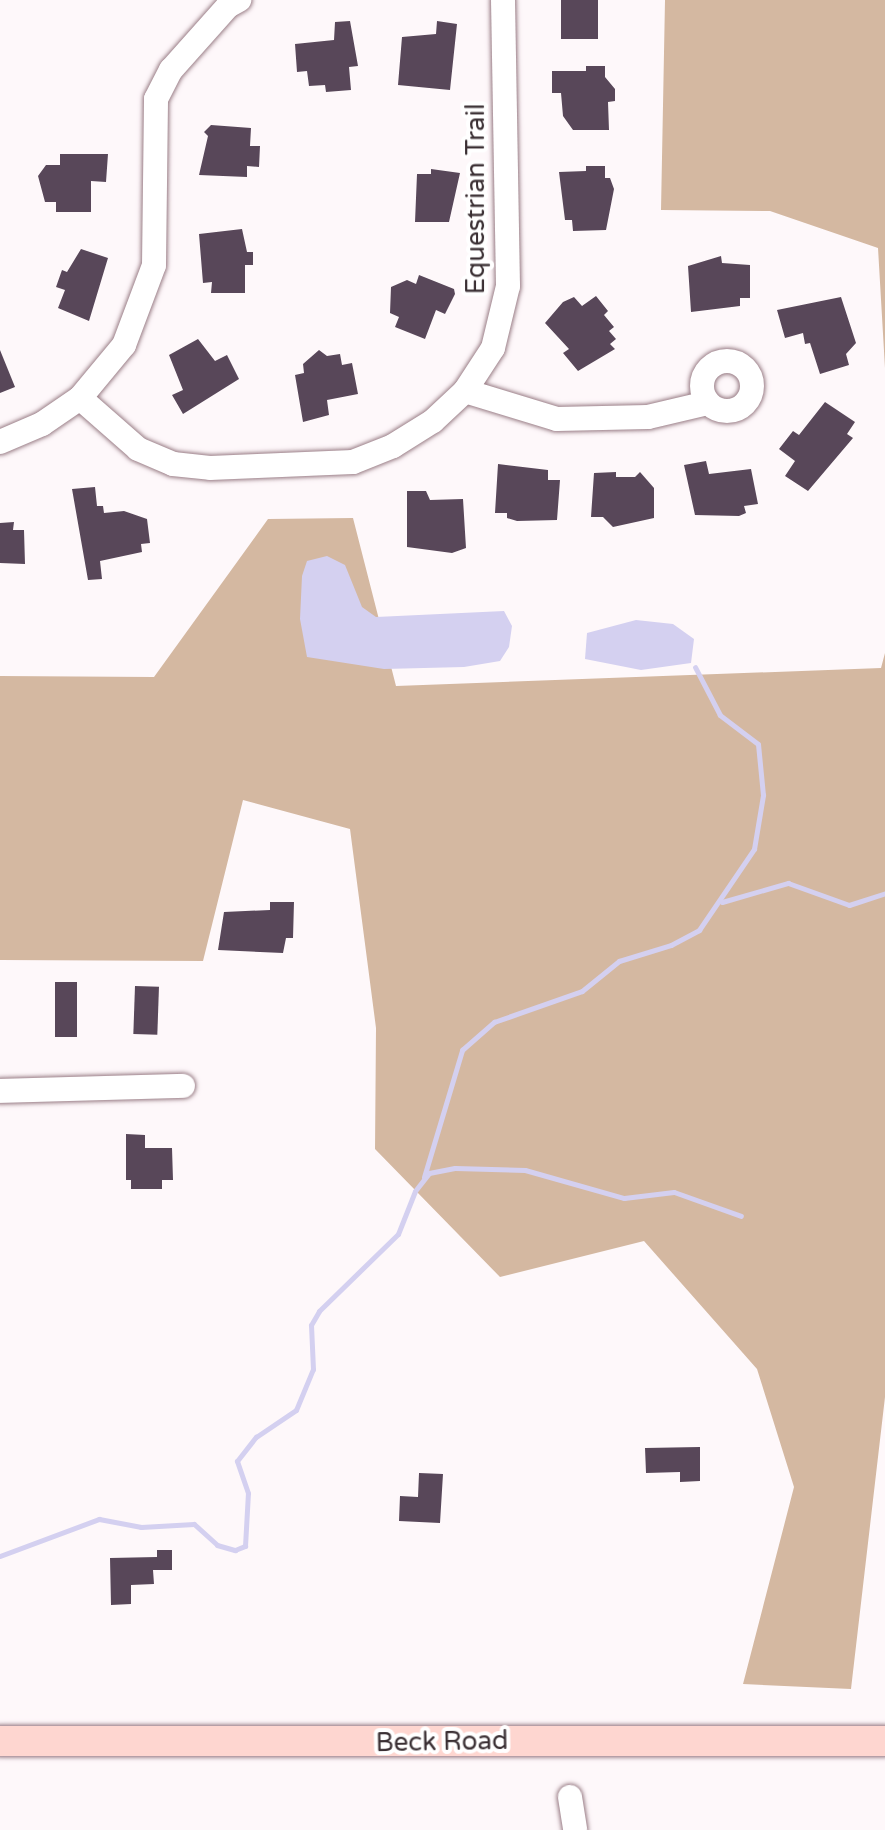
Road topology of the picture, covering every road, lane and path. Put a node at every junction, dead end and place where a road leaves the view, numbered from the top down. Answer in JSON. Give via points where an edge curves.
{"nodes":[{"id":1,"x":239,"y":0,"type":"edge"},
{"id":2,"x":503,"y":0,"type":"edge"},
{"id":3,"x":465,"y":391,"type":"junction"},
{"id":4,"x":80,"y":398,"type":"junction"},
{"id":5,"x":707,"y":403,"type":"dead end"},
{"id":6,"x":0,"y":442,"type":"edge"},
{"id":7,"x":183,"y":1086,"type":"dead end"},
{"id":8,"x":0,"y":1091,"type":"edge"},
{"id":9,"x":0,"y":1741,"type":"edge"},
{"id":10,"x":885,"y":1741,"type":"edge"},
{"id":11,"x":570,"y":1797,"type":"dead end"},
{"id":12,"x":575,"y":1830,"type":"edge"}],
"edges":[{"from":1,"to":4,"type":"street","via":[[171,70],[156,99],[156,245],[149,288],[114,363]]},
{"from":2,"to":3,"type":"street","name":"Equestrian Trail","via":[[508,286],[493,348]]},
{"from":3,"to":4,"type":"street","name":"Equestrian Trail","via":[[433,421],[393,446],[353,462],[210,468],[173,464],[138,449]]},
{"from":3,"to":5,"type":"street","via":[[557,419],[648,417]]},
{"from":4,"to":6,"type":"street","via":[[42,424]]},
{"from":7,"to":8,"type":"street","via":[[35,1086]]},
{"from":9,"to":10,"type":"main road","name":"Beck Road"},
{"from":11,"to":12,"type":"street"}]}
